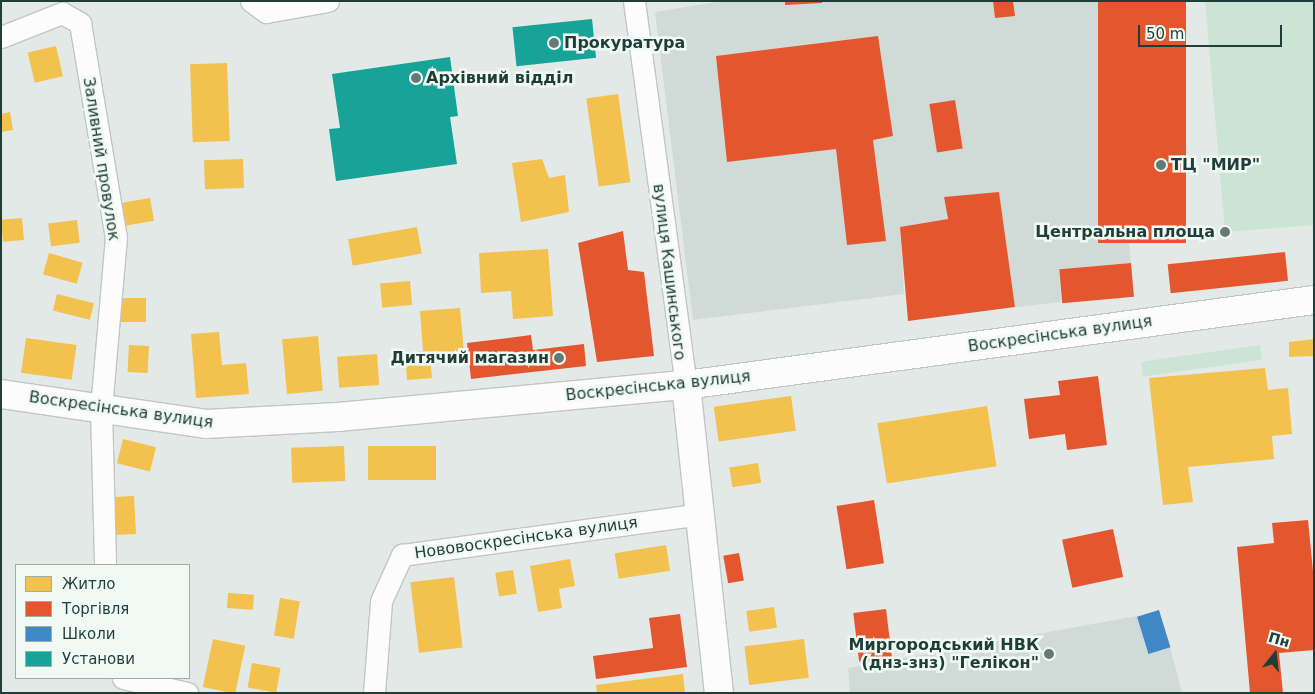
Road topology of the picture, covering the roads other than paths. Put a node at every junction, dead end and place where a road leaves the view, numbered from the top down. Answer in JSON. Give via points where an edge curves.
{"nodes":[{"id":1,"x":251,"y":1,"type":"edge"},
{"id":2,"x":328,"y":1,"type":"edge"},
{"id":3,"x":634,"y":1,"type":"edge"},
{"id":4,"x":1,"y":36,"type":"edge"},
{"id":5,"x":1314,"y":300,"type":"edge"},
{"id":6,"x":686,"y":386,"type":"junction"},
{"id":7,"x":1,"y":394,"type":"edge"},
{"id":8,"x":101,"y":409,"type":"junction"},
{"id":9,"x":701,"y":514,"type":"junction"},
{"id":10,"x":104,"y":564,"type":"edge"},
{"id":11,"x":127,"y":679,"type":"edge"},
{"id":12,"x":187,"y":693,"type":"edge"},
{"id":13,"x":374,"y":693,"type":"edge"},
{"id":14,"x":719,"y":693,"type":"edge"}],
"edges":[{"from":1,"to":2,"type":"street","via":[[266,12]]},
{"from":3,"to":6,"type":"street","name":"вулиця Кашинського"},
{"from":4,"to":8,"type":"street","name":"Заливний провулок","via":[[62,13],[80,23],[116,237]]},
{"from":5,"to":6,"type":"street","name":"Воскресінська вулиця"},
{"from":6,"to":8,"type":"street","name":"Воскресінська вулиця","via":[[338,417],[206,424]]},
{"from":6,"to":9,"type":"street","name":"вулиця Кашинського"},
{"from":7,"to":8,"type":"street","name":"Воскресінська вулиця"},
{"from":8,"to":10,"type":"street","name":"Заливний провулок"},
{"from":9,"to":13,"type":"street","name":"Нововоскресінська вулиця","via":[[402,555],[381,601]]},
{"from":9,"to":14,"type":"street","name":"вулиця Кашинського"},
{"from":11,"to":12,"type":"street"}]}
